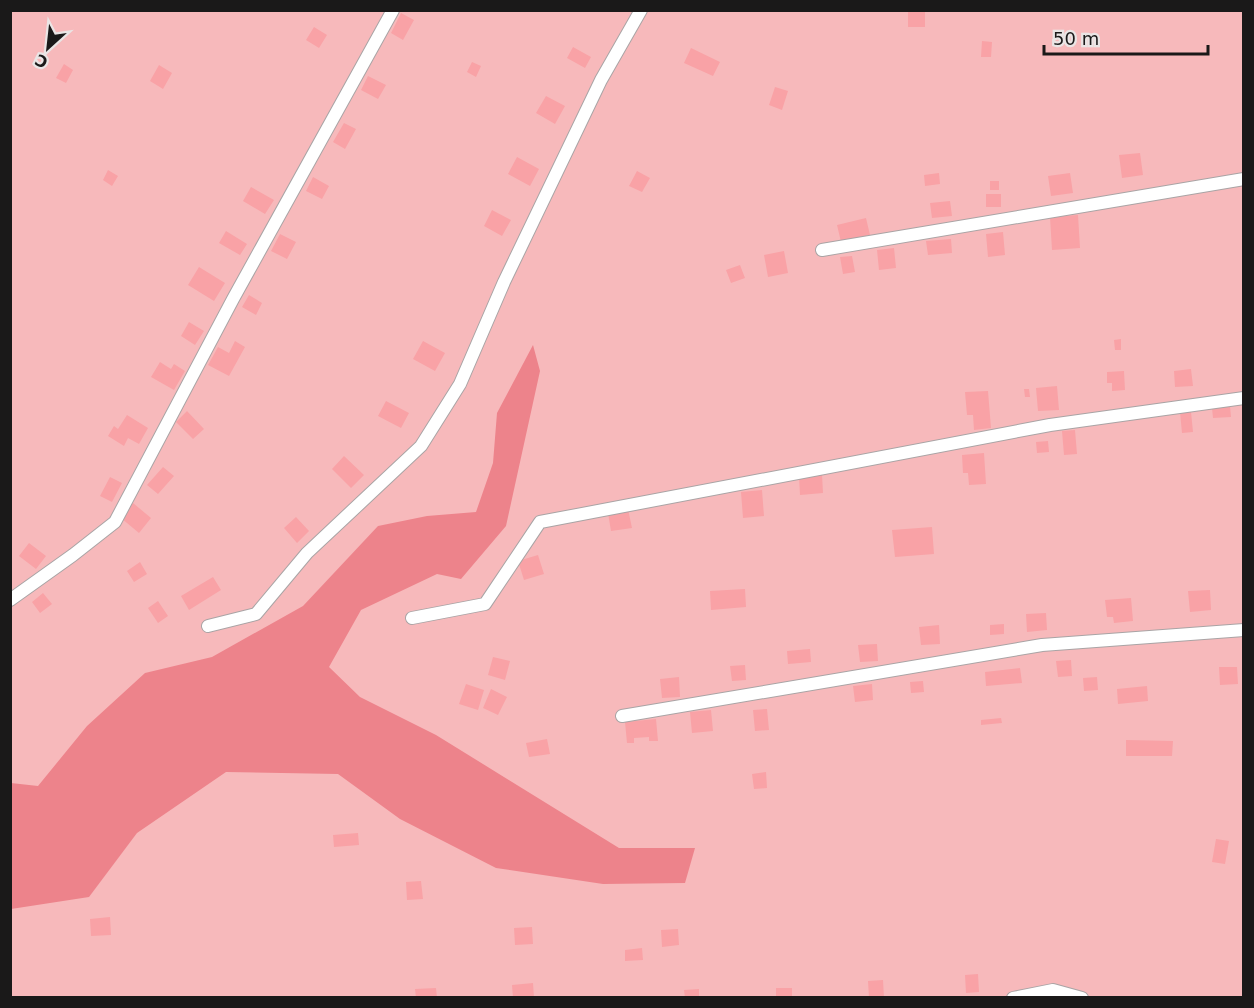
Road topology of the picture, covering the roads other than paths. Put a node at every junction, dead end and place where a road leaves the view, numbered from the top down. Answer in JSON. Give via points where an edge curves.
{"nodes":[{"id":1,"x":393,"y":10,"type":"edge"},
{"id":2,"x":641,"y":10,"type":"edge"},
{"id":3,"x":1244,"y":179,"type":"edge"},
{"id":4,"x":822,"y":250,"type":"dead end"},
{"id":5,"x":1244,"y":398,"type":"edge"},
{"id":6,"x":10,"y":600,"type":"edge"},
{"id":7,"x":412,"y":618,"type":"dead end"},
{"id":8,"x":208,"y":626,"type":"dead end"},
{"id":9,"x":1244,"y":630,"type":"edge"},
{"id":10,"x":622,"y":716,"type":"dead end"},
{"id":11,"x":1013,"y":998,"type":"edge"},
{"id":12,"x":1082,"y":998,"type":"edge"}],
"edges":[{"from":1,"to":6,"type":"lane","via":[[114,522]]},
{"from":2,"to":8,"type":"lane","via":[[602,80],[514,261],[460,384],[421,446],[307,553],[256,614]]},
{"from":3,"to":4,"type":"lane"},
{"from":5,"to":7,"type":"lane","via":[[1050,425],[540,522],[485,604]]},
{"from":9,"to":10,"type":"lane","via":[[1042,645]]},
{"from":11,"to":12,"type":"lane","via":[[1053,990]]}]}
